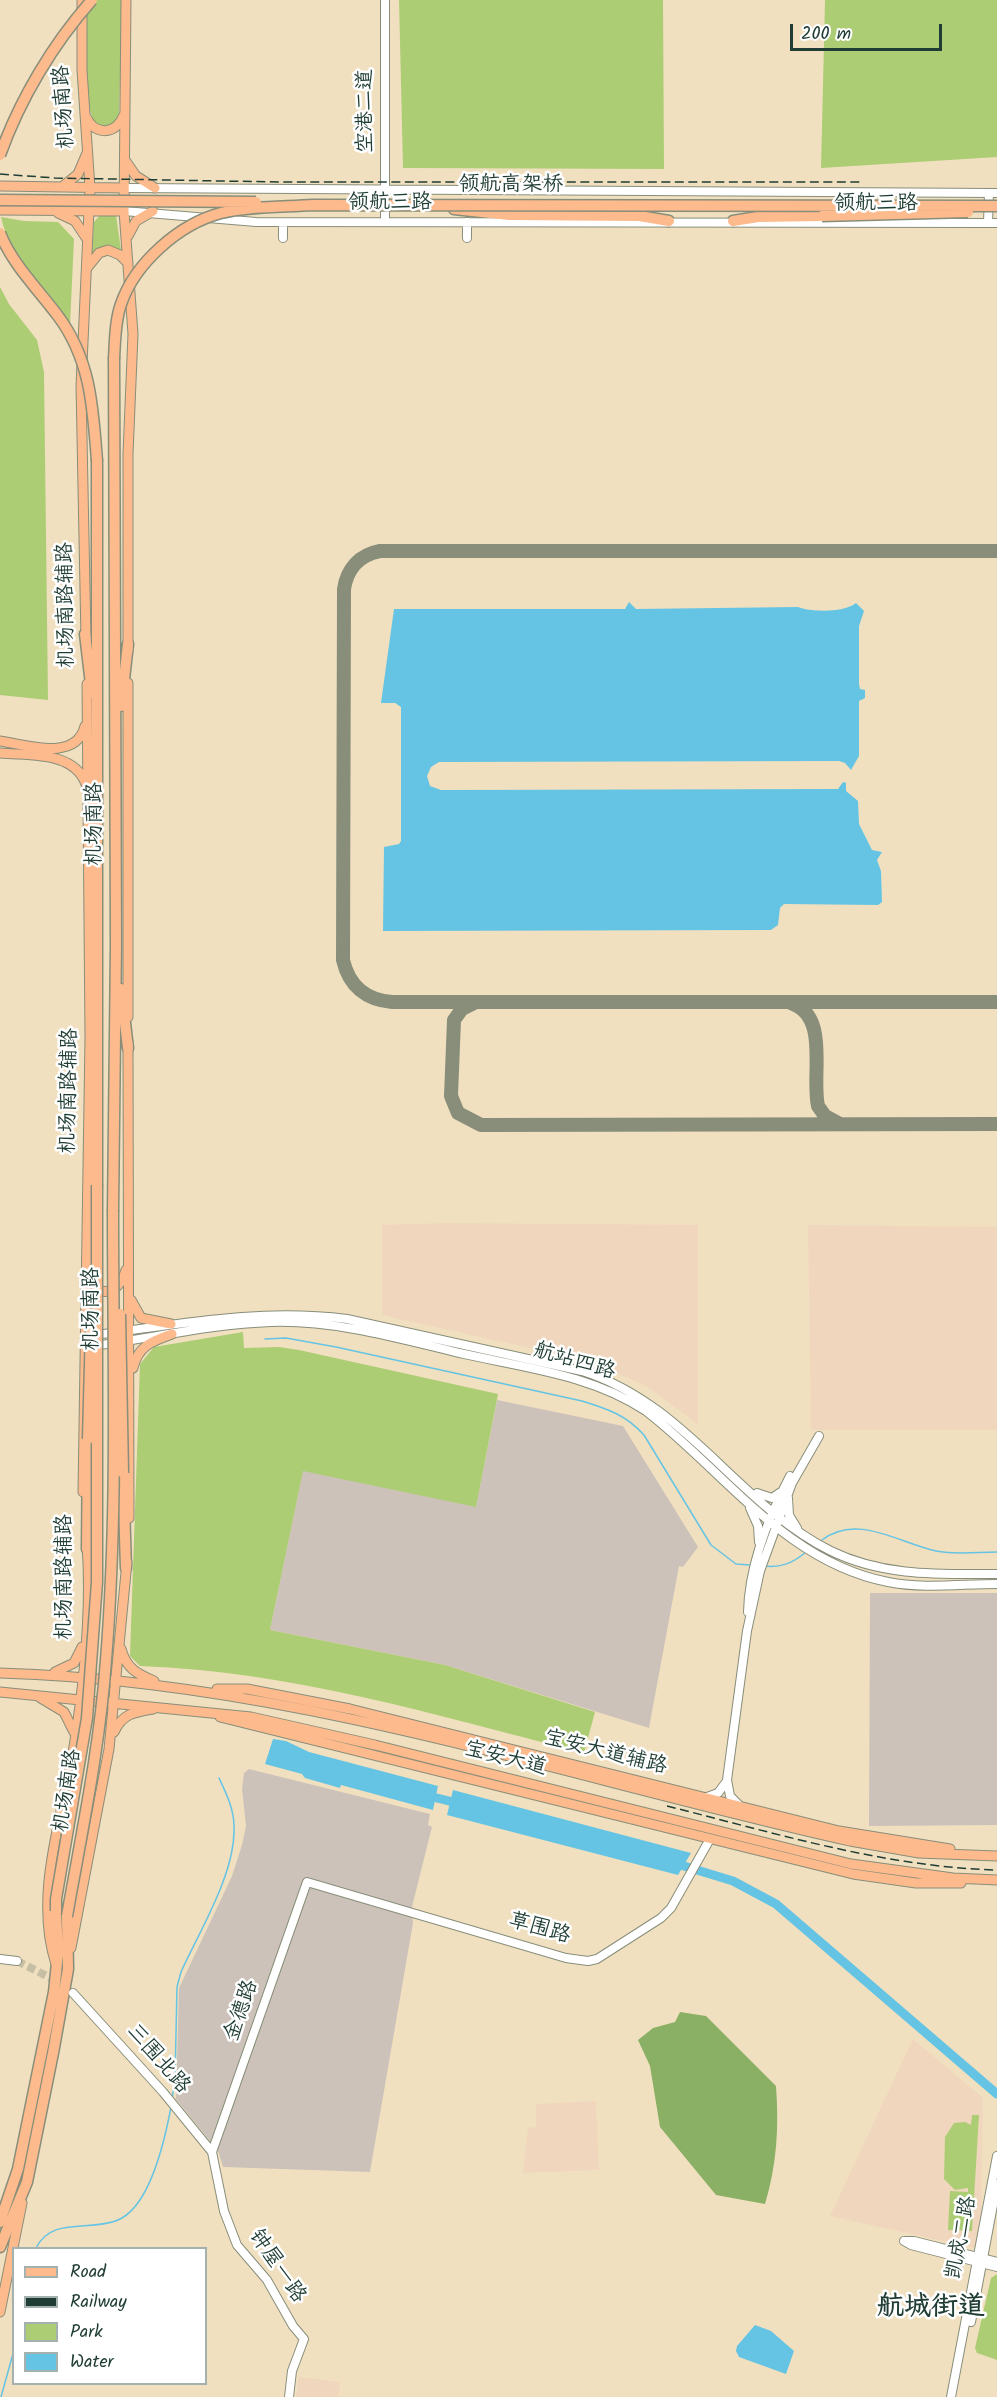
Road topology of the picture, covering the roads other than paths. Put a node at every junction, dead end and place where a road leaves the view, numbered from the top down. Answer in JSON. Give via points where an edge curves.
{"nodes":[{"id":1,"x":82,"y":0,"type":"edge"},
{"id":2,"x":92,"y":0,"type":"edge"},
{"id":3,"x":126,"y":0,"type":"edge"},
{"id":4,"x":385,"y":0,"type":"edge"},
{"id":5,"x":125,"y":110,"type":"junction"},
{"id":6,"x":84,"y":112,"type":"junction"},
{"id":7,"x":14,"y":117,"type":"junction"},
{"id":8,"x":0,"y":142,"type":"edge"},
{"id":9,"x":88,"y":151,"type":"junction"},
{"id":10,"x":0,"y":155,"type":"edge"},
{"id":11,"x":124,"y":157,"type":"junction"},
{"id":12,"x":0,"y":186,"type":"edge"},
{"id":13,"x":61,"y":188,"type":"junction"},
{"id":14,"x":90,"y":188,"type":"junction"},
{"id":15,"x":124,"y":188,"type":"junction"},
{"id":16,"x":155,"y":188,"type":"junction"},
{"id":17,"x":385,"y":192,"type":"junction"},
{"id":18,"x":993,"y":193,"type":"edge"},
{"id":19,"x":0,"y":200,"type":"edge"},
{"id":20,"x":313,"y":205,"type":"junction"},
{"id":21,"x":433,"y":206,"type":"junction"},
{"id":22,"x":997,"y":206,"type":"edge"},
{"id":23,"x":0,"y":210,"type":"edge"},
{"id":24,"x":47,"y":211,"type":"junction"},
{"id":25,"x":90,"y":211,"type":"junction"},
{"id":26,"x":124,"y":211,"type":"junction"},
{"id":27,"x":153,"y":211,"type":"junction"},
{"id":28,"x":669,"y":221,"type":"junction"},
{"id":29,"x":733,"y":221,"type":"junction"},
{"id":30,"x":385,"y":222,"type":"junction"},
{"id":31,"x":467,"y":222,"type":"junction"},
{"id":32,"x":283,"y":223,"type":"junction"},
{"id":33,"x":993,"y":223,"type":"edge"},
{"id":34,"x":0,"y":232,"type":"edge"},
{"id":35,"x":284,"y":238,"type":"dead end"},
{"id":36,"x":467,"y":238,"type":"dead end"},
{"id":37,"x":126,"y":241,"type":"junction"},
{"id":38,"x":88,"y":246,"type":"junction"},
{"id":39,"x":128,"y":263,"type":"junction"},
{"id":40,"x":87,"y":268,"type":"junction"},
{"id":41,"x":114,"y":359,"type":"joint"},
{"id":42,"x":85,"y":634,"type":"junction"},
{"id":43,"x":128,"y":644,"type":"junction"},
{"id":44,"x":88,"y":711,"type":"junction"},
{"id":45,"x":0,"y":741,"type":"edge"},
{"id":46,"x":57,"y":748,"type":"junction"},
{"id":47,"x":0,"y":753,"type":"edge"},
{"id":48,"x":98,"y":754,"type":"junction"},
{"id":49,"x":116,"y":754,"type":"junction"},
{"id":50,"x":57,"y":759,"type":"junction"},
{"id":51,"x":89,"y":801,"type":"junction"},
{"id":52,"x":116,"y":946,"type":"junction"},
{"id":53,"x":128,"y":1048,"type":"junction"},
{"id":54,"x":98,"y":1210,"type":"junction"},
{"id":55,"x":113,"y":1210,"type":"junction"},
{"id":56,"x":129,"y":1250,"type":"junction"},
{"id":57,"x":86,"y":1275,"type":"junction"},
{"id":58,"x":128,"y":1281,"type":"junction"},
{"id":59,"x":171,"y":1329,"type":"junction"},
{"id":60,"x":84,"y":1336,"type":"junction"},
{"id":61,"x":129,"y":1336,"type":"junction"},
{"id":62,"x":84,"y":1347,"type":"junction"},
{"id":63,"x":130,"y":1385,"type":"junction"},
{"id":64,"x":747,"y":1488,"type":"junction"},
{"id":65,"x":786,"y":1490,"type":"junction"},
{"id":66,"x":745,"y":1499,"type":"junction"},
{"id":67,"x":776,"y":1514,"type":"junction"},
{"id":68,"x":772,"y":1524,"type":"junction"},
{"id":69,"x":804,"y":1536,"type":"junction"},
{"id":70,"x":796,"y":1544,"type":"junction"},
{"id":71,"x":87,"y":1549,"type":"junction"},
{"id":72,"x":761,"y":1555,"type":"junction"},
{"id":73,"x":126,"y":1568,"type":"junction"},
{"id":74,"x":997,"y":1574,"type":"edge"},
{"id":75,"x":997,"y":1584,"type":"edge"},
{"id":76,"x":122,"y":1622,"type":"junction"},
{"id":77,"x":86,"y":1628,"type":"junction"},
{"id":78,"x":120,"y":1640,"type":"junction"},
{"id":79,"x":0,"y":1671,"type":"edge"},
{"id":80,"x":45,"y":1675,"type":"junction"},
{"id":81,"x":82,"y":1677,"type":"junction"},
{"id":82,"x":117,"y":1680,"type":"junction"},
{"id":83,"x":168,"y":1685,"type":"junction"},
{"id":84,"x":206,"y":1690,"type":"junction"},
{"id":85,"x":0,"y":1692,"type":"edge"},
{"id":86,"x":34,"y":1695,"type":"junction"},
{"id":87,"x":80,"y":1699,"type":"junction"},
{"id":88,"x":114,"y":1702,"type":"junction"},
{"id":89,"x":167,"y":1707,"type":"junction"},
{"id":90,"x":207,"y":1713,"type":"junction"},
{"id":91,"x":75,"y":1741,"type":"junction"},
{"id":92,"x":502,"y":1746,"type":"junction"},
{"id":93,"x":472,"y":1747,"type":"junction"},
{"id":94,"x":109,"y":1749,"type":"junction"},
{"id":95,"x":72,"y":1757,"type":"junction"},
{"id":96,"x":106,"y":1764,"type":"junction"},
{"id":97,"x":727,"y":1780,"type":"junction"},
{"id":98,"x":577,"y":1796,"type":"junction"},
{"id":99,"x":707,"y":1797,"type":"junction"},
{"id":100,"x":742,"y":1806,"type":"junction"},
{"id":101,"x":633,"y":1820,"type":"junction"},
{"id":102,"x":710,"y":1839,"type":"junction"},
{"id":103,"x":997,"y":1854,"type":"edge"},
{"id":104,"x":996,"y":1880,"type":"edge"},
{"id":105,"x":307,"y":1882,"type":"joint"},
{"id":106,"x":0,"y":1959,"type":"edge"},
{"id":107,"x":69,"y":1959,"type":"junction"},
{"id":108,"x":17,"y":1961,"type":"tunnel mouth"},
{"id":109,"x":57,"y":1967,"type":"junction"},
{"id":110,"x":73,"y":1993,"type":"dead end"},
{"id":111,"x":212,"y":2152,"type":"junction"},
{"id":112,"x":997,"y":2156,"type":"edge"},
{"id":113,"x":997,"y":2184,"type":"edge"},
{"id":114,"x":23,"y":2193,"type":"junction"},
{"id":115,"x":0,"y":2221,"type":"edge"},
{"id":116,"x":0,"y":2247,"type":"edge"},
{"id":117,"x":13,"y":2247,"type":"edge"},
{"id":118,"x":12,"y":2250,"type":"edge"},
{"id":119,"x":980,"y":2260,"type":"junction"},
{"id":120,"x":997,"y":2262,"type":"edge"},
{"id":121,"x":997,"y":2267,"type":"edge"},
{"id":122,"x":0,"y":2312,"type":"edge"},
{"id":123,"x":289,"y":2397,"type":"edge"},
{"id":124,"x":951,"y":2397,"type":"edge"},
{"id":125,"x":957,"y":2397,"type":"edge"}],
"edges":[{"from":1,"to":6,"type":"main road","name":"机场南路"},
{"from":2,"to":7,"type":"highway","bridge":true,"via":[[63,37]]},
{"from":3,"to":5,"type":"main road"},
{"from":4,"to":17,"type":"street","name":"空港二道"},
{"from":5,"to":6,"type":"main road","via":[[121,123],[106,131],[90,125]]},
{"from":5,"to":11,"type":"main road"},
{"from":6,"to":9,"type":"main road","name":"机场南路"},
{"from":7,"to":8,"type":"highway","bridge":true},
{"from":7,"to":10,"type":"highway","bridge":true},
{"from":9,"to":13,"type":"main road","via":[[78,174]]},
{"from":9,"to":14,"type":"main road","name":"机场南路"},
{"from":11,"to":15,"type":"main road"},
{"from":11,"to":16,"type":"main road","via":[[136,176]]},
{"from":12,"to":13,"type":"main road","name":"领航三路"},
{"from":13,"to":14,"type":"main road","name":"领航三路"},
{"from":14,"to":15,"type":"main road","name":"领航三路"},
{"from":14,"to":25,"type":"main road","name":"机场南路"},
{"from":15,"to":16,"type":"street","name":"领航三路"},
{"from":15,"to":26,"type":"main road"},
{"from":16,"to":17,"type":"street","name":"领航三路"},
{"from":17,"to":18,"type":"street","name":"领航三路"},
{"from":17,"to":30,"type":"street","name":"空港二道"},
{"from":18,"to":33,"type":"street"},
{"from":19,"to":20,"type":"highway","bridge":true},
{"from":20,"to":21,"type":"highway","name":"领航高架桥","bridge":true},
{"from":20,"to":41,"type":"highway","name":"领航高架桥","bridge":true,"via":[[221,213],[196,222],[175,236],[138,272],[124,296]]},
{"from":21,"to":22,"type":"highway","name":"领航高架桥","bridge":true},
{"from":21,"to":28,"type":"highway","bridge":true,"via":[[494,214],[639,216]]},
{"from":22,"to":29,"type":"highway","bridge":true,"via":[[963,213],[758,217]]},
{"from":23,"to":24,"type":"main road","name":"领航三路"},
{"from":24,"to":25,"type":"main road","name":"领航三路"},
{"from":24,"to":38,"type":"main road","via":[[75,221]]},
{"from":25,"to":26,"type":"main road","name":"领航三路"},
{"from":25,"to":38,"type":"main road","name":"机场南路辅路"},
{"from":26,"to":27,"type":"street","name":"领航三路"},
{"from":26,"to":37,"type":"main road"},
{"from":27,"to":32,"type":"street","name":"领航三路"},
{"from":27,"to":37,"type":"main road","via":[[133,224]]},
{"from":28,"to":29,"type":"street","name":"领航三路"},
{"from":28,"to":31,"type":"street","name":"领航三路"},
{"from":29,"to":33,"type":"street","name":"领航三路"},
{"from":30,"to":31,"type":"street","name":"领航三路"},
{"from":30,"to":32,"type":"street","name":"领航三路"},
{"from":31,"to":36,"type":"street"},
{"from":32,"to":35,"type":"street"},
{"from":34,"to":48,"type":"highway","name":"机场南路","bridge":true,"via":[[12,257],[60,318],[78,348],[92,393],[97,461]]},
{"from":37,"to":39,"type":"main road"},
{"from":38,"to":40,"type":"main road","name":"机场南路辅路"},
{"from":39,"to":40,"type":"main road","via":[[108,250],[99,253]]},
{"from":39,"to":43,"type":"main road","via":[[133,334],[128,454]]},
{"from":40,"to":42,"type":"main road","name":"机场南路辅路","via":[[81,386]]},
{"from":41,"to":49,"type":"highway","name":"机场南路"},
{"from":42,"to":44,"type":"main road","name":"机场南路辅路"},
{"from":42,"to":48,"type":"highway"},
{"from":43,"to":49,"type":"highway"},
{"from":43,"to":53,"type":"main road"},
{"from":44,"to":46,"type":"main road","via":[[79,740],[72,746]]},
{"from":44,"to":51,"type":"main road","name":"机场南路辅路"},
{"from":45,"to":46,"type":"main road"},
{"from":46,"to":50,"type":"main road","via":[[65,753],[64,758]]},
{"from":47,"to":50,"type":"main road"},
{"from":48,"to":54,"type":"highway","name":"机场南路","bridge":true},
{"from":49,"to":52,"type":"highway","name":"机场南路"},
{"from":50,"to":51,"type":"main road","via":[[71,763],[81,772]]},
{"from":51,"to":57,"type":"main road","name":"机场南路辅路"},
{"from":52,"to":53,"type":"highway"},
{"from":52,"to":55,"type":"highway","name":"机场南路"},
{"from":53,"to":56,"type":"main road"},
{"from":54,"to":71,"type":"highway","bridge":true},
{"from":54,"to":109,"type":"highway","name":"机场南路","bridge":true,"via":[[96,1592],[87,1718],[56,1899]]},
{"from":55,"to":73,"type":"highway","bridge":true,"via":[[121,1332]]},
{"from":55,"to":107,"type":"highway","name":"机场南路","bridge":true,"via":[[108,1633],[100,1724],[67,1916]]},
{"from":56,"to":57,"type":"main road","via":[[123,1281],[113,1290],[98,1290]]},
{"from":56,"to":58,"type":"main road"},
{"from":57,"to":60,"type":"main road","name":"机场南路辅路"},
{"from":58,"to":59,"type":"main road","via":[[137,1315]]},
{"from":58,"to":61,"type":"main road"},
{"from":59,"to":61,"type":"street","name":"航站四路"},
{"from":59,"to":63,"type":"main road","via":[[140,1350]]},
{"from":59,"to":64,"type":"street","name":"航站四路","via":[[241,1315],[317,1315],[582,1371],[616,1383],[658,1408]]},
{"from":59,"to":66,"type":"street","name":"航站四路","via":[[273,1322],[328,1325],[583,1381],[646,1411]]},
{"from":60,"to":61,"type":"street","name":"航站四路"},
{"from":60,"to":62,"type":"main road","name":"机场南路辅路"},
{"from":61,"to":62,"type":"street","name":"航站四路"},
{"from":61,"to":63,"type":"main road"},
{"from":62,"to":71,"type":"main road","name":"机场南路辅路","via":[[82,1467]]},
{"from":63,"to":73,"type":"main road"},
{"from":64,"to":65,"type":"street","via":[[768,1498]]},
{"from":64,"to":67,"type":"street","name":"航站四路"},
{"from":65,"to":65,"type":"street","via":[[819,1436],[801,1457]]},
{"from":65,"to":67,"type":"street"},
{"from":65,"to":69,"type":"street","via":[[789,1515]]},
{"from":66,"to":68,"type":"street","name":"航站四路"},
{"from":66,"to":72,"type":"street","via":[[758,1526]]},
{"from":67,"to":68,"type":"street"},
{"from":67,"to":69,"type":"street","name":"航站四路"},
{"from":68,"to":70,"type":"street","name":"航站四路"},
{"from":68,"to":72,"type":"street"},
{"from":69,"to":74,"type":"street","name":"航站四路","via":[[832,1552],[900,1572]]},
{"from":70,"to":72,"type":"street","via":[[786,1540],[775,1542]]},
{"from":70,"to":75,"type":"street","name":"航站四路","via":[[868,1577],[897,1583]]},
{"from":71,"to":77,"type":"main road","name":"机场南路辅路"},
{"from":72,"to":97,"type":"street","via":[[753,1586]]},
{"from":73,"to":76,"type":"main road"},
{"from":76,"to":77,"type":"main road","via":[[115,1634],[102,1637]]},
{"from":76,"to":78,"type":"main road"},
{"from":77,"to":80,"type":"main road","via":[[74,1663]]},
{"from":77,"to":81,"type":"main road","name":"机场南路辅路"},
{"from":78,"to":82,"type":"main road"},
{"from":78,"to":83,"type":"main road","via":[[132,1670]]},
{"from":79,"to":80,"type":"main road","name":"宝安大道"},
{"from":80,"to":81,"type":"main road","name":"宝安大道"},
{"from":81,"to":82,"type":"main road","name":"宝安大道"},
{"from":81,"to":87,"type":"main road","name":"机场南路辅路"},
{"from":82,"to":83,"type":"main road","name":"宝安大道"},
{"from":82,"to":88,"type":"main road"},
{"from":83,"to":84,"type":"main road","name":"宝安大道"},
{"from":84,"to":92,"type":"main road","name":"宝安大道辅路","via":[[232,1688],[278,1694]]},
{"from":84,"to":93,"type":"main road","name":"宝安大道","via":[[316,1710]]},
{"from":85,"to":86,"type":"main road","name":"宝安大道"},
{"from":86,"to":87,"type":"main road","name":"宝安大道"},
{"from":86,"to":91,"type":"main road","via":[[64,1712],[73,1726]]},
{"from":87,"to":88,"type":"main road","name":"宝安大道"},
{"from":87,"to":91,"type":"main road","name":"机场南路辅路"},
{"from":88,"to":89,"type":"main road","name":"宝安大道"},
{"from":88,"to":94,"type":"main road"},
{"from":89,"to":90,"type":"main road","name":"宝安大道"},
{"from":89,"to":94,"type":"main road","via":[[123,1717]]},
{"from":90,"to":98,"type":"main road","name":"宝安大道","via":[[251,1717],[322,1732]]},
{"from":90,"to":101,"type":"main road"},
{"from":91,"to":95,"type":"main road","name":"机场南路辅路"},
{"from":92,"to":93,"type":"main road"},
{"from":92,"to":99,"type":"main road","name":"宝安大道辅路"},
{"from":93,"to":103,"type":"main road","name":"宝安大道","via":[[850,1841],[919,1853]]},
{"from":94,"to":96,"type":"main road"},
{"from":95,"to":96,"type":"main road","via":[[80,1747],[92,1744],[103,1750]]},
{"from":95,"to":109,"type":"main road","name":"机场南路辅路","via":[[48,1888],[48,1930]]},
{"from":96,"to":107,"type":"main road"},
{"from":97,"to":99,"type":"street","via":[[718,1793]]},
{"from":97,"to":100,"type":"street","via":[[730,1796]]},
{"from":98,"to":101,"type":"main road"},
{"from":98,"to":104,"type":"main road","name":"宝安大道","via":[[851,1864]]},
{"from":99,"to":100,"type":"main road","name":"宝安大道辅路"},
{"from":100,"to":103,"type":"main road","name":"宝安大道辅路","via":[[888,1841]]},
{"from":101,"to":102,"type":"main road"},
{"from":102,"to":104,"type":"main road","via":[[887,1880],[950,1884]]},
{"from":102,"to":105,"type":"street","name":"草围路","via":[[671,1908],[597,1959],[588,1961],[566,1958]]},
{"from":105,"to":111,"type":"street","name":"金德路"},
{"from":106,"to":108,"type":"street"},
{"from":107,"to":114,"type":"highway","name":"机场南路"},
{"from":109,"to":115,"type":"highway","name":"机场南路","via":[[18,2169]]},
{"from":110,"to":111,"type":"street","name":"三围北路"},
{"from":111,"to":123,"type":"street","name":"钟屋一路","via":[[224,2211],[237,2246],[267,2280],[304,2339],[292,2371]]},
{"from":112,"to":119,"type":"street","name":"凯成二路"},
{"from":113,"to":119,"type":"street","name":"凯成二路"},
{"from":114,"to":116,"type":"highway","name":"机场南路"},
{"from":114,"to":117,"type":"main road"},
{"from":118,"to":122,"type":"main road"},
{"from":119,"to":119,"type":"street","via":[[914,2241],[904,2241],[911,2245]]},
{"from":119,"to":120,"type":"street"},
{"from":119,"to":121,"type":"street"},
{"from":119,"to":124,"type":"street","name":"凯成二路"},
{"from":119,"to":125,"type":"street","name":"凯成二路"}]}
